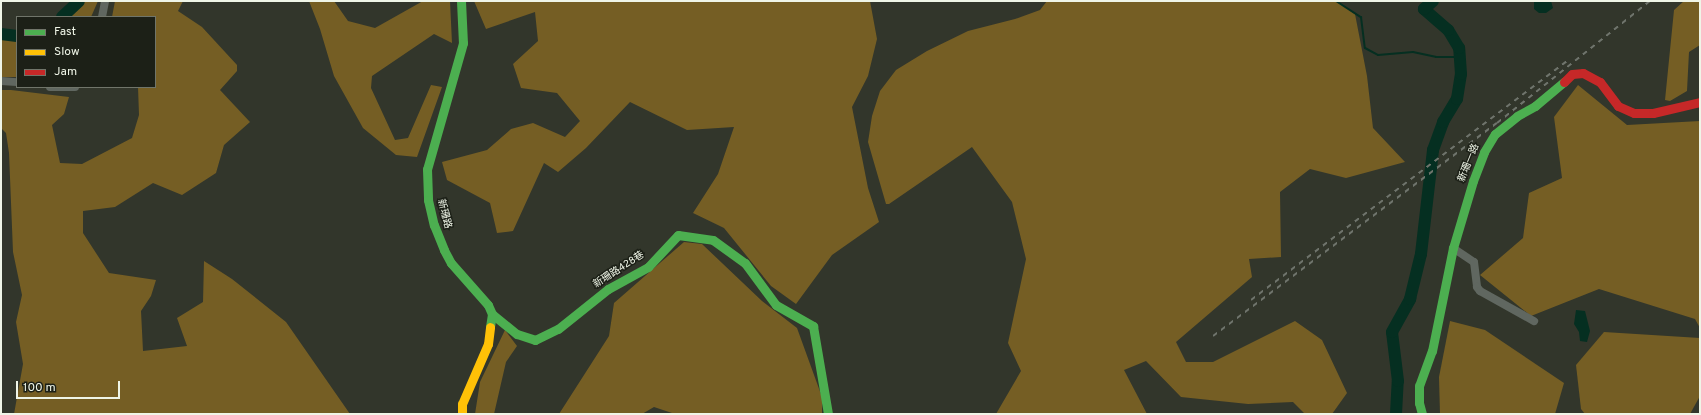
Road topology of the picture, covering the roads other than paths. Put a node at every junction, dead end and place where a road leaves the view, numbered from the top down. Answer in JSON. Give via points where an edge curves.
{"nodes":[{"id":1,"x":105,"y":1,"type":"edge"},
{"id":2,"x":461,"y":1,"type":"edge"},
{"id":3,"x":102,"y":16,"type":"edge"},
{"id":4,"x":1,"y":81,"type":"edge"},
{"id":5,"x":16,"y":82,"type":"edge"},
{"id":6,"x":1700,"y":102,"type":"edge"},
{"id":7,"x":1453,"y":248,"type":"junction"},
{"id":8,"x":492,"y":314,"type":"junction"},
{"id":9,"x":1534,"y":321,"type":"dead end"},
{"id":10,"x":462,"y":414,"type":"edge"},
{"id":11,"x":828,"y":414,"type":"edge"},
{"id":12,"x":1422,"y":414,"type":"edge"}],
"edges":[{"from":1,"to":3,"type":"street"},
{"from":2,"to":8,"type":"street","name":"新珊路","via":[[463,44],[427,169],[428,200],[434,225],[451,263],[488,305]]},
{"from":4,"to":5,"type":"street"},
{"from":6,"to":7,"type":"street","name":"新珊一路","via":[[1653,113],[1634,113],[1618,106],[1600,82],[1583,73],[1572,74],[1536,106],[1517,116],[1495,134],[1484,152],[1473,181]]},
{"from":7,"to":9,"type":"street","via":[[1474,262],[1477,287],[1480,291]]},
{"from":7,"to":12,"type":"street","name":"新珊一路","via":[[1432,351],[1419,386]]},
{"from":8,"to":10,"type":"street","via":[[488,344],[462,404]]},
{"from":8,"to":11,"type":"street","name":"新珊路428巷","via":[[517,334],[535,340],[558,329],[608,289],[648,267],[678,234],[713,240],[745,263],[776,304],[813,326]]}]}
